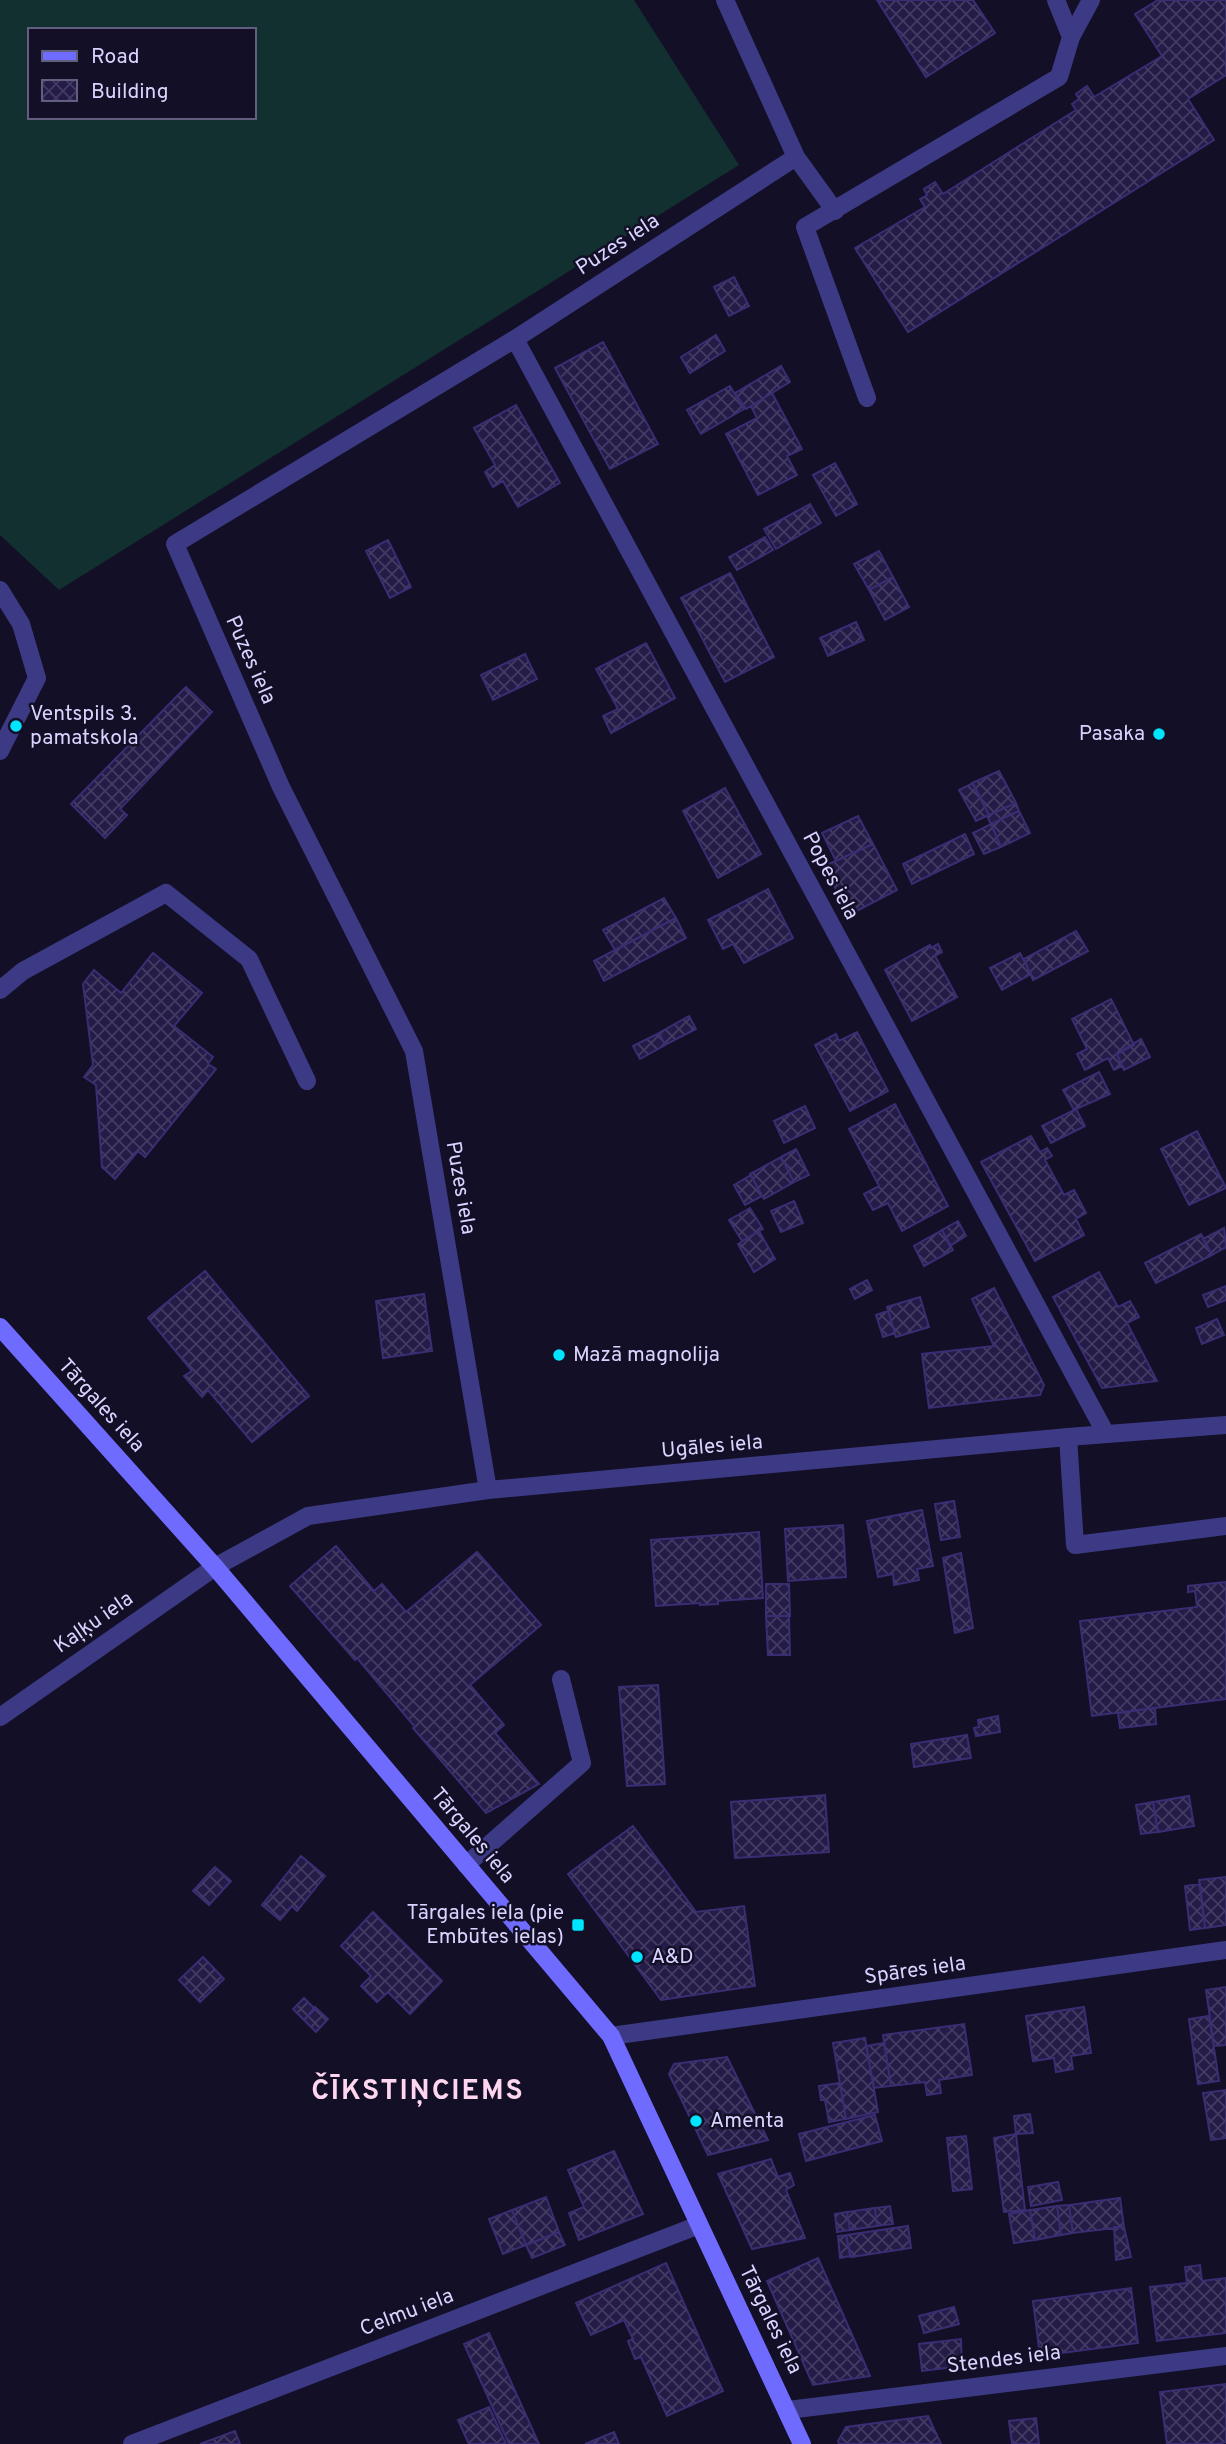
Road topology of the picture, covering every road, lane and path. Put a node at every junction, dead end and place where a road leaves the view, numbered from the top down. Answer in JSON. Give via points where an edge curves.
{"nodes":[{"id":1,"x":725,"y":0,"type":"edge"},
{"id":2,"x":1056,"y":0,"type":"edge"},
{"id":3,"x":1091,"y":0,"type":"edge"},
{"id":4,"x":1071,"y":37,"type":"junction"},
{"id":5,"x":796,"y":157,"type":"junction"},
{"id":6,"x":835,"y":211,"type":"junction"},
{"id":7,"x":515,"y":339,"type":"junction"},
{"id":8,"x":867,"y":398,"type":"dead end"},
{"id":9,"x":0,"y":590,"type":"edge"},
{"id":10,"x":0,"y":751,"type":"edge"},
{"id":11,"x":0,"y":990,"type":"edge"},
{"id":12,"x":307,"y":1081,"type":"dead end"},
{"id":13,"x":0,"y":1327,"type":"edge"},
{"id":14,"x":1226,"y":1425,"type":"edge"},
{"id":15,"x":1106,"y":1434,"type":"junction"},
{"id":16,"x":1068,"y":1437,"type":"junction"},
{"id":17,"x":488,"y":1490,"type":"junction"},
{"id":18,"x":1226,"y":1526,"type":"edge"},
{"id":19,"x":215,"y":1567,"type":"junction"},
{"id":20,"x":561,"y":1679,"type":"dead end"},
{"id":21,"x":0,"y":1717,"type":"edge"},
{"id":22,"x":466,"y":1865,"type":"junction"},
{"id":23,"x":1226,"y":1950,"type":"edge"},
{"id":24,"x":611,"y":2036,"type":"junction"},
{"id":25,"x":699,"y":2225,"type":"junction"},
{"id":26,"x":1226,"y":2356,"type":"edge"},
{"id":27,"x":788,"y":2410,"type":"junction"},
{"id":28,"x":132,"y":2444,"type":"edge"},
{"id":29,"x":802,"y":2444,"type":"edge"}],
"edges":[{"from":1,"to":5,"type":"street"},
{"from":2,"to":4,"type":"street"},
{"from":3,"to":4,"type":"street"},
{"from":4,"to":6,"type":"street","via":[[1059,77]]},
{"from":5,"to":6,"type":"street"},
{"from":5,"to":7,"type":"street","name":"Puzes iela"},
{"from":6,"to":8,"type":"street","via":[[805,227]]},
{"from":7,"to":15,"type":"street","name":"Popes iela"},
{"from":7,"to":17,"type":"street","name":"Puzes iela","via":[[174,544],[281,787],[414,1051]]},
{"from":9,"to":10,"type":"street","via":[[21,624],[37,678]]},
{"from":11,"to":12,"type":"street","via":[[23,971],[166,892],[249,959]]},
{"from":13,"to":19,"type":"street","name":"Tārgales iela"},
{"from":14,"to":15,"type":"street","name":"Ugāles iela"},
{"from":15,"to":16,"type":"street","name":"Ugāles iela"},
{"from":16,"to":17,"type":"street","name":"Ugāles iela"},
{"from":16,"to":18,"type":"street","via":[[1075,1545]]},
{"from":17,"to":19,"type":"street","name":"Ugāles iela","via":[[308,1516]]},
{"from":19,"to":21,"type":"street","name":"Kaļķu iela"},
{"from":19,"to":22,"type":"street","name":"Tārgales iela"},
{"from":20,"to":22,"type":"street","via":[[582,1763]]},
{"from":22,"to":24,"type":"street","name":"Tārgales iela"},
{"from":23,"to":24,"type":"street","name":"Spāres iela"},
{"from":24,"to":25,"type":"street","name":"Tārgales iela"},
{"from":25,"to":27,"type":"street","name":"Tārgales iela"},
{"from":25,"to":28,"type":"street","name":"Celmu iela"},
{"from":26,"to":27,"type":"street","name":"Stendes iela"},
{"from":27,"to":29,"type":"street","name":"Tārgales iela"}]}
